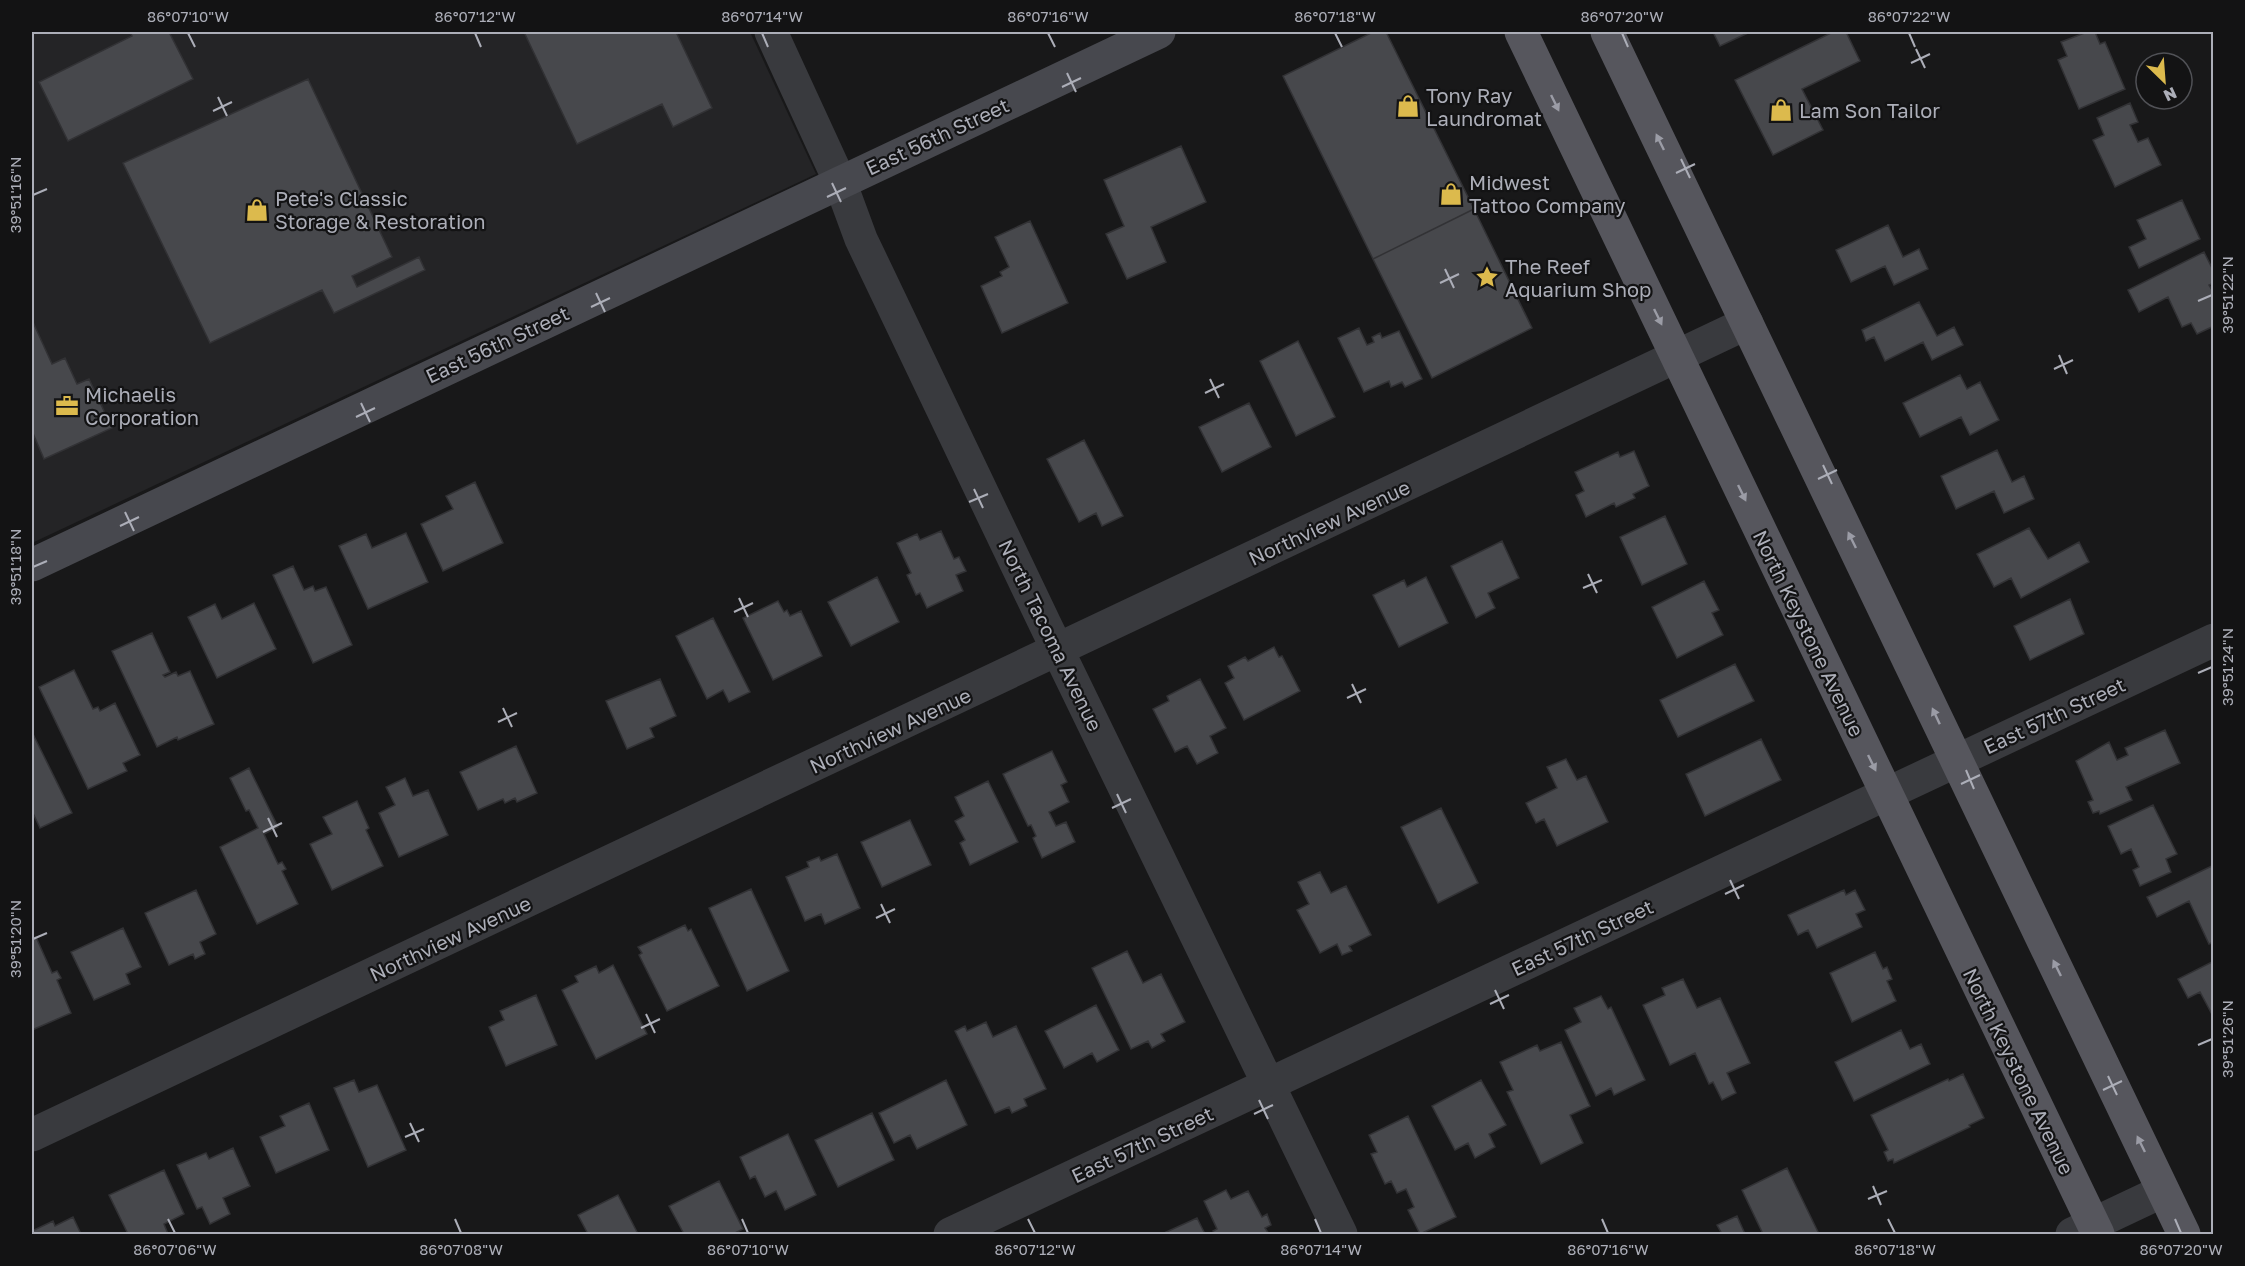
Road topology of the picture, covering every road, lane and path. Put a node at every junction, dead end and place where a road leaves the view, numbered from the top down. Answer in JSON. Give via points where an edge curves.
{"nodes":[{"id":1,"x":771,"y":32,"type":"edge"},
{"id":2,"x":1159,"y":32,"type":"edge"},
{"id":3,"x":1521,"y":32,"type":"edge"},
{"id":4,"x":1608,"y":32,"type":"edge"},
{"id":5,"x":840,"y":182,"type":"junction"},
{"id":6,"x":1747,"y":323,"type":"junction"},
{"id":7,"x":1677,"y":357,"type":"junction"},
{"id":8,"x":32,"y":565,"type":"edge"},
{"id":9,"x":2214,"y":640,"type":"edge"},
{"id":10,"x":1058,"y":651,"type":"junction"},
{"id":11,"x":1957,"y":760,"type":"junction"},
{"id":12,"x":1886,"y":794,"type":"junction"},
{"id":13,"x":1269,"y":1083,"type":"junction"},
{"id":14,"x":32,"y":1135,"type":"edge"},
{"id":15,"x":2163,"y":1191,"type":"junction"},
{"id":16,"x":2088,"y":1231,"type":"edge"},
{"id":17,"x":950,"y":1234,"type":"edge"},
{"id":18,"x":1341,"y":1234,"type":"edge"},
{"id":19,"x":2184,"y":1234,"type":"edge"}],
"edges":[{"from":1,"to":5,"type":"street","name":"North Tacoma Avenue"},
{"from":2,"to":5,"type":"street","name":"East 56th Street"},
{"from":3,"to":7,"type":"main road","name":"North Keystone Avenue","one_way":true},
{"from":6,"to":4,"type":"main road","one_way":true},
{"from":5,"to":8,"type":"street","name":"East 56th Street"},
{"from":5,"to":10,"type":"street","name":"North Tacoma Avenue","via":[[861,239]]},
{"from":6,"to":7,"type":"street","name":"Northview Avenue"},
{"from":11,"to":6,"type":"main road","one_way":true},
{"from":7,"to":10,"type":"street","name":"Northview Avenue"},
{"from":7,"to":12,"type":"main road","name":"North Keystone Avenue","one_way":true},
{"from":9,"to":11,"type":"street","name":"East 57th Street"},
{"from":10,"to":13,"type":"street","name":"North Tacoma Avenue"},
{"from":10,"to":14,"type":"street","name":"Northview Avenue"},
{"from":11,"to":12,"type":"street","name":"East 57th Street"},
{"from":15,"to":11,"type":"main road","one_way":true},
{"from":12,"to":13,"type":"street","name":"East 57th Street"},
{"from":12,"to":16,"type":"main road","name":"North Keystone Avenue"},
{"from":13,"to":17,"type":"street","name":"East 57th Street"},
{"from":13,"to":18,"type":"street","name":"North Tacoma Avenue"},
{"from":15,"to":16,"type":"street"},
{"from":15,"to":19,"type":"main road"}]}
